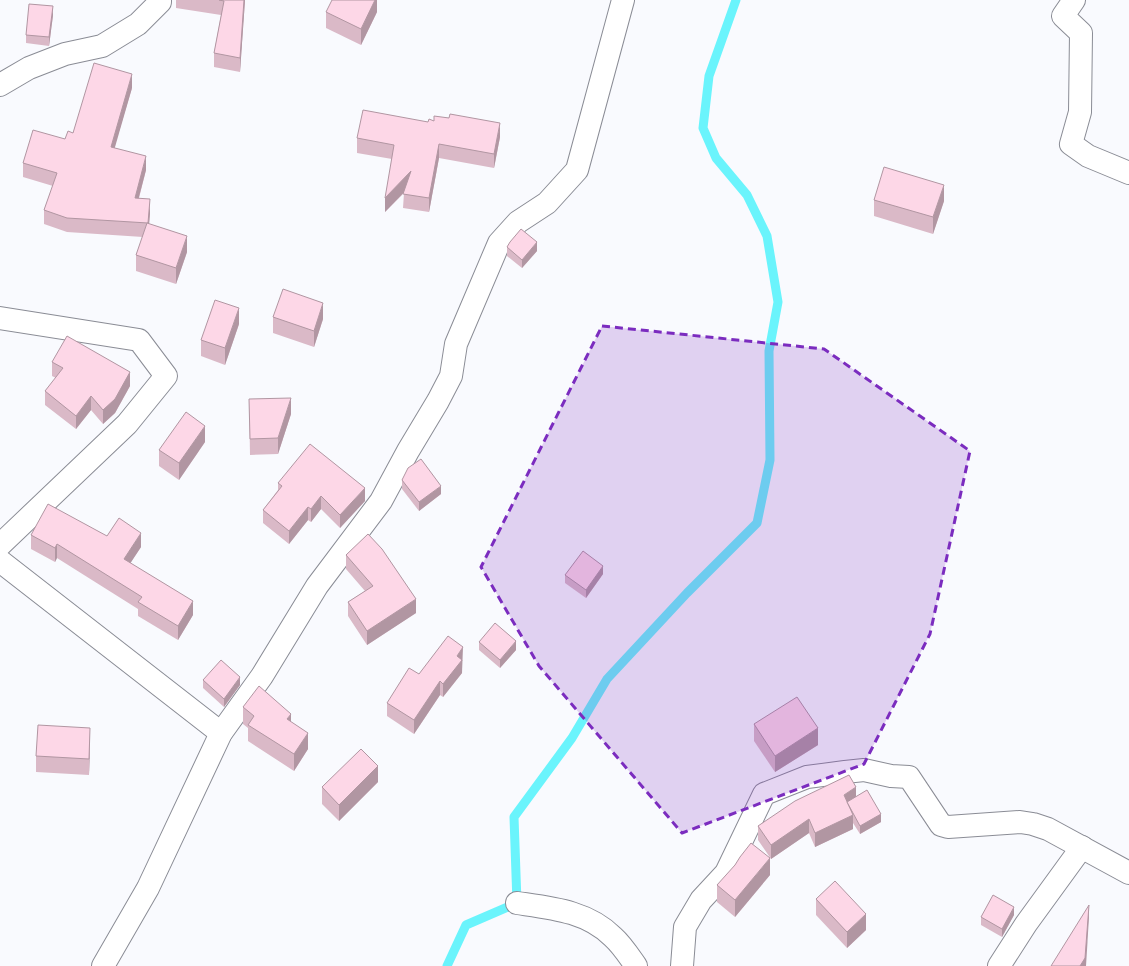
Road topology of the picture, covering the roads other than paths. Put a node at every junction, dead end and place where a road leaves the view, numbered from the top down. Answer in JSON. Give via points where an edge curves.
{"nodes":[{"id":1,"x":160,"y":0,"type":"edge"},
{"id":2,"x":623,"y":0,"type":"edge"},
{"id":3,"x":1074,"y":0,"type":"edge"},
{"id":4,"x":0,"y":86,"type":"edge"},
{"id":5,"x":1129,"y":173,"type":"edge"},
{"id":6,"x":0,"y":318,"type":"edge"},
{"id":7,"x":0,"y":546,"type":"edge"},
{"id":8,"x":0,"y":562,"type":"edge"},
{"id":9,"x":221,"y":733,"type":"junction"},
{"id":10,"x":1082,"y":847,"type":"junction"},
{"id":11,"x":1129,"y":873,"type":"edge"},
{"id":12,"x":517,"y":903,"type":"dead end"},
{"id":13,"x":104,"y":966,"type":"edge"},
{"id":14,"x":636,"y":966,"type":"edge"},
{"id":15,"x":682,"y":966,"type":"edge"},
{"id":16,"x":999,"y":966,"type":"edge"}],
"edges":[{"from":1,"to":4,"type":"street","via":[[138,24],[102,46],[65,54],[29,68]]},
{"from":2,"to":9,"type":"street","via":[[577,170],[547,203],[518,222],[499,243],[456,344],[451,376],[438,401],[381,501],[317,586],[262,676]]},
{"from":3,"to":5,"type":"street","via":[[1062,16],[1081,33],[1080,112],[1071,144],[1088,156]]},
{"from":6,"to":7,"type":"street","via":[[139,340],[166,376],[127,424]]},
{"from":8,"to":9,"type":"street"},
{"from":9,"to":13,"type":"street","via":[[148,888]]},
{"from":10,"to":11,"type":"street"},
{"from":10,"to":15,"type":"street","via":[[1033,824],[1020,822],[948,827],[941,825],[909,778],[864,770],[806,777],[764,794],[726,873],[701,900],[685,927]]},
{"from":10,"to":16,"type":"street"},
{"from":12,"to":14,"type":"street","via":[[567,911],[591,920],[613,936]]}]}
